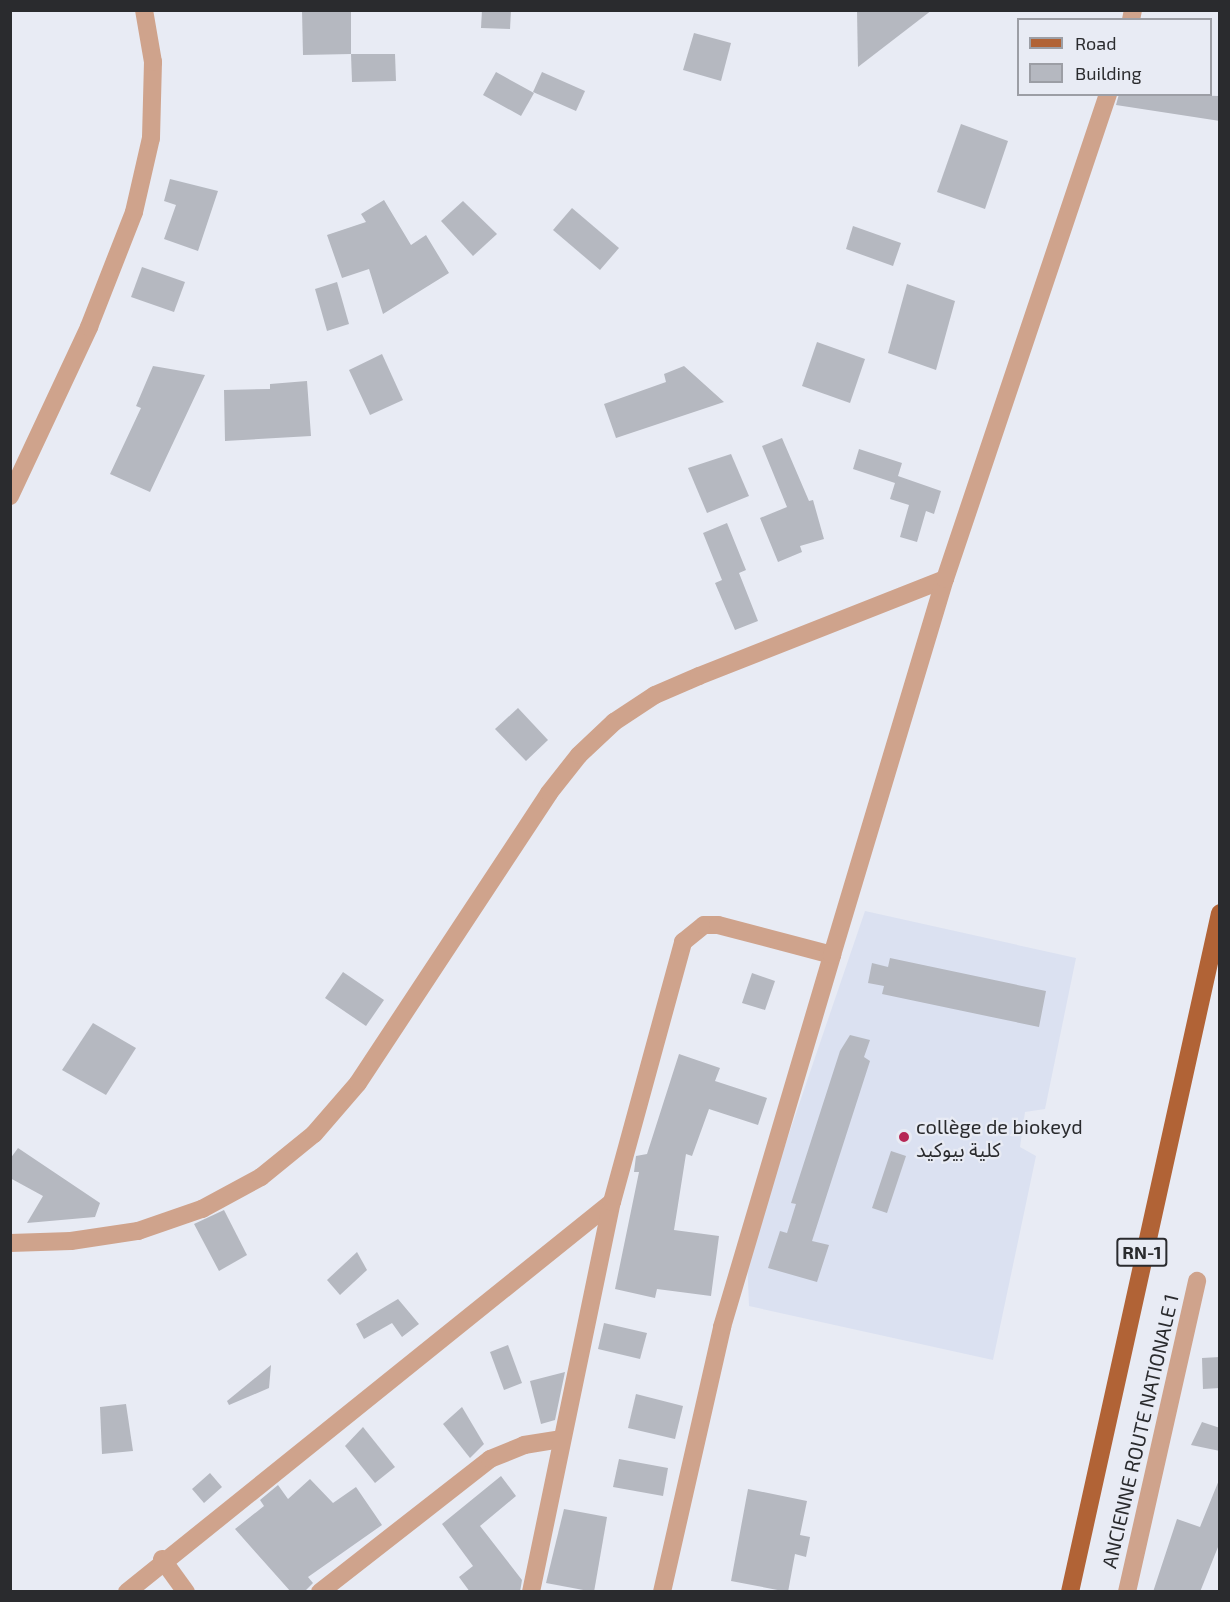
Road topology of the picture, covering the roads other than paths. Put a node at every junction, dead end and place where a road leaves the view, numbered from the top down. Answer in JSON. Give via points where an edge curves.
{"nodes":[{"id":1,"x":144,"y":10,"type":"edge"},
{"id":2,"x":1107,"y":96,"type":"edge"},
{"id":3,"x":10,"y":496,"type":"edge"},
{"id":4,"x":945,"y":579,"type":"junction"},
{"id":5,"x":1220,"y":913,"type":"edge"},
{"id":6,"x":832,"y":955,"type":"junction"},
{"id":7,"x":612,"y":1202,"type":"junction"},
{"id":8,"x":10,"y":1243,"type":"edge"},
{"id":9,"x":1197,"y":1281,"type":"dead end"},
{"id":10,"x":561,"y":1439,"type":"junction"},
{"id":11,"x":162,"y":1559,"type":"junction"},
{"id":12,"x":529,"y":1590,"type":"edge"},
{"id":13,"x":127,"y":1592,"type":"edge"},
{"id":14,"x":186,"y":1592,"type":"edge"},
{"id":15,"x":320,"y":1592,"type":"edge"},
{"id":16,"x":662,"y":1592,"type":"edge"},
{"id":17,"x":1070,"y":1592,"type":"edge"},
{"id":18,"x":1127,"y":1592,"type":"edge"}],
"edges":[{"from":1,"to":3,"type":"street","via":[[153,62],[151,138],[134,212],[89,327]]},
{"from":2,"to":4,"type":"street"},
{"from":4,"to":6,"type":"street"},
{"from":4,"to":8,"type":"street","via":[[655,695],[615,722],[579,755],[549,793],[358,1083],[314,1134],[261,1177],[202,1209],[138,1231],[71,1242]]},
{"from":5,"to":17,"type":"main road","number":"RN-1"},
{"from":6,"to":7,"type":"street","via":[[718,925],[691,931],[683,942]]},
{"from":6,"to":16,"type":"street","via":[[722,1327]]},
{"from":7,"to":10,"type":"street"},
{"from":7,"to":11,"type":"street"},
{"from":9,"to":18,"type":"street","name":"ANCIENNE ROUTE NATIONALE 1"},
{"from":10,"to":12,"type":"street"},
{"from":10,"to":15,"type":"street","via":[[524,1445],[490,1460]]},
{"from":11,"to":13,"type":"street"},
{"from":11,"to":14,"type":"street"}]}
